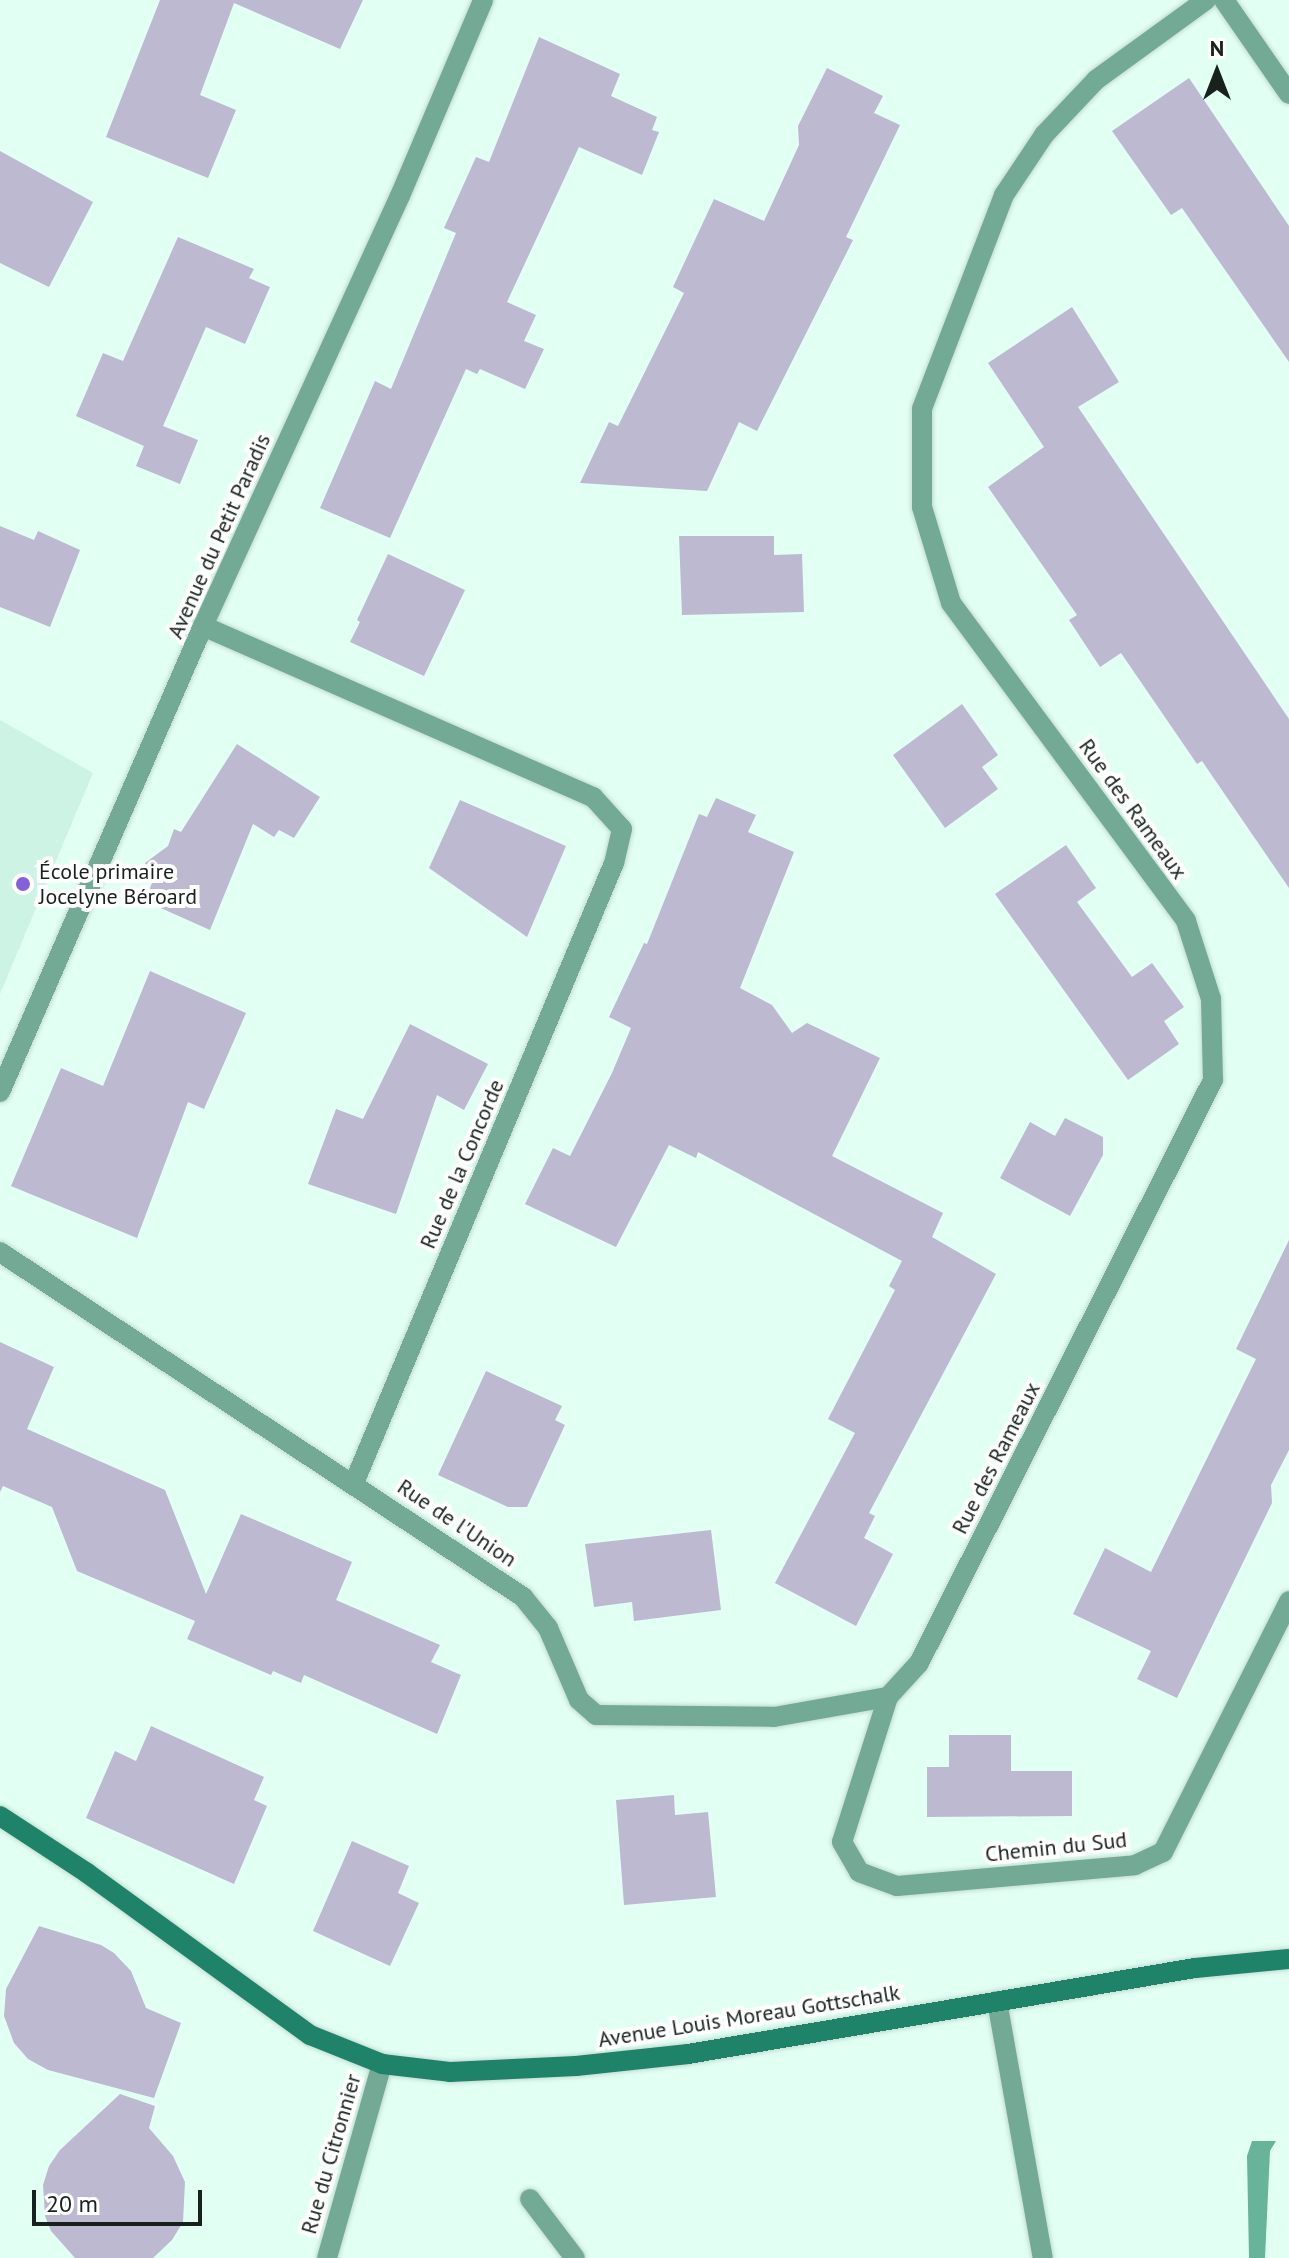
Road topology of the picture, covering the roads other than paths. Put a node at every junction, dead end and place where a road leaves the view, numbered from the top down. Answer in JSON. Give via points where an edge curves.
{"nodes":[{"id":1,"x":483,"y":0,"type":"edge"},
{"id":2,"x":1206,"y":0,"type":"edge"},
{"id":3,"x":1224,"y":0,"type":"edge"},
{"id":4,"x":1289,"y":94,"type":"edge"},
{"id":5,"x":203,"y":626,"type":"junction"},
{"id":6,"x":0,"y":1092,"type":"edge"},
{"id":7,"x":0,"y":1252,"type":"edge"},
{"id":8,"x":354,"y":1483,"type":"junction"},
{"id":9,"x":1289,"y":1601,"type":"edge"},
{"id":10,"x":888,"y":1697,"type":"junction"},
{"id":11,"x":0,"y":1816,"type":"edge"},
{"id":12,"x":1289,"y":1959,"type":"edge"},
{"id":13,"x":997,"y":2001,"type":"junction"},
{"id":14,"x":382,"y":2064,"type":"junction"},
{"id":15,"x":530,"y":2199,"type":"dead end"},
{"id":16,"x":327,"y":2258,"type":"edge"},
{"id":17,"x":575,"y":2258,"type":"edge"},
{"id":18,"x":1043,"y":2258,"type":"edge"}],
"edges":[{"from":1,"to":5,"type":"street","name":"Avenue du Petit Paradis","via":[[394,210]]},
{"from":2,"to":10,"type":"street","name":"Rue des Rameaux","via":[[1096,80],[1044,135],[1004,195],[922,409],[922,507],[951,603],[1186,921],[1211,999],[1213,1080],[919,1663]]},
{"from":3,"to":4,"type":"street"},
{"from":5,"to":6,"type":"street","name":"Avenue du Petit Paradis"},
{"from":5,"to":8,"type":"street","name":"Rue de la Concorde","via":[[593,797],[622,829],[614,863]]},
{"from":7,"to":8,"type":"street","name":"Rue de l'Union"},
{"from":8,"to":10,"type":"street","name":"Rue de l'Union","via":[[523,1597],[548,1628],[579,1700],[596,1715],[774,1717]]},
{"from":9,"to":10,"type":"street","name":"Chemin du Sud","via":[[1163,1852],[1135,1865],[897,1886],[859,1872],[842,1842]]},
{"from":11,"to":14,"type":"main road","name":"Avenue Louis Moreau Gottschalk","via":[[310,2035]]},
{"from":12,"to":13,"type":"main road","name":"Avenue Louis Moreau Gottschalk","via":[[1195,1968]]},
{"from":13,"to":14,"type":"main road","name":"Avenue Louis Moreau Gottschalk","via":[[688,2054],[450,2072]]},
{"from":13,"to":18,"type":"street"},
{"from":14,"to":16,"type":"street","name":"Rue du Citronnier"},
{"from":15,"to":17,"type":"street"}]}
